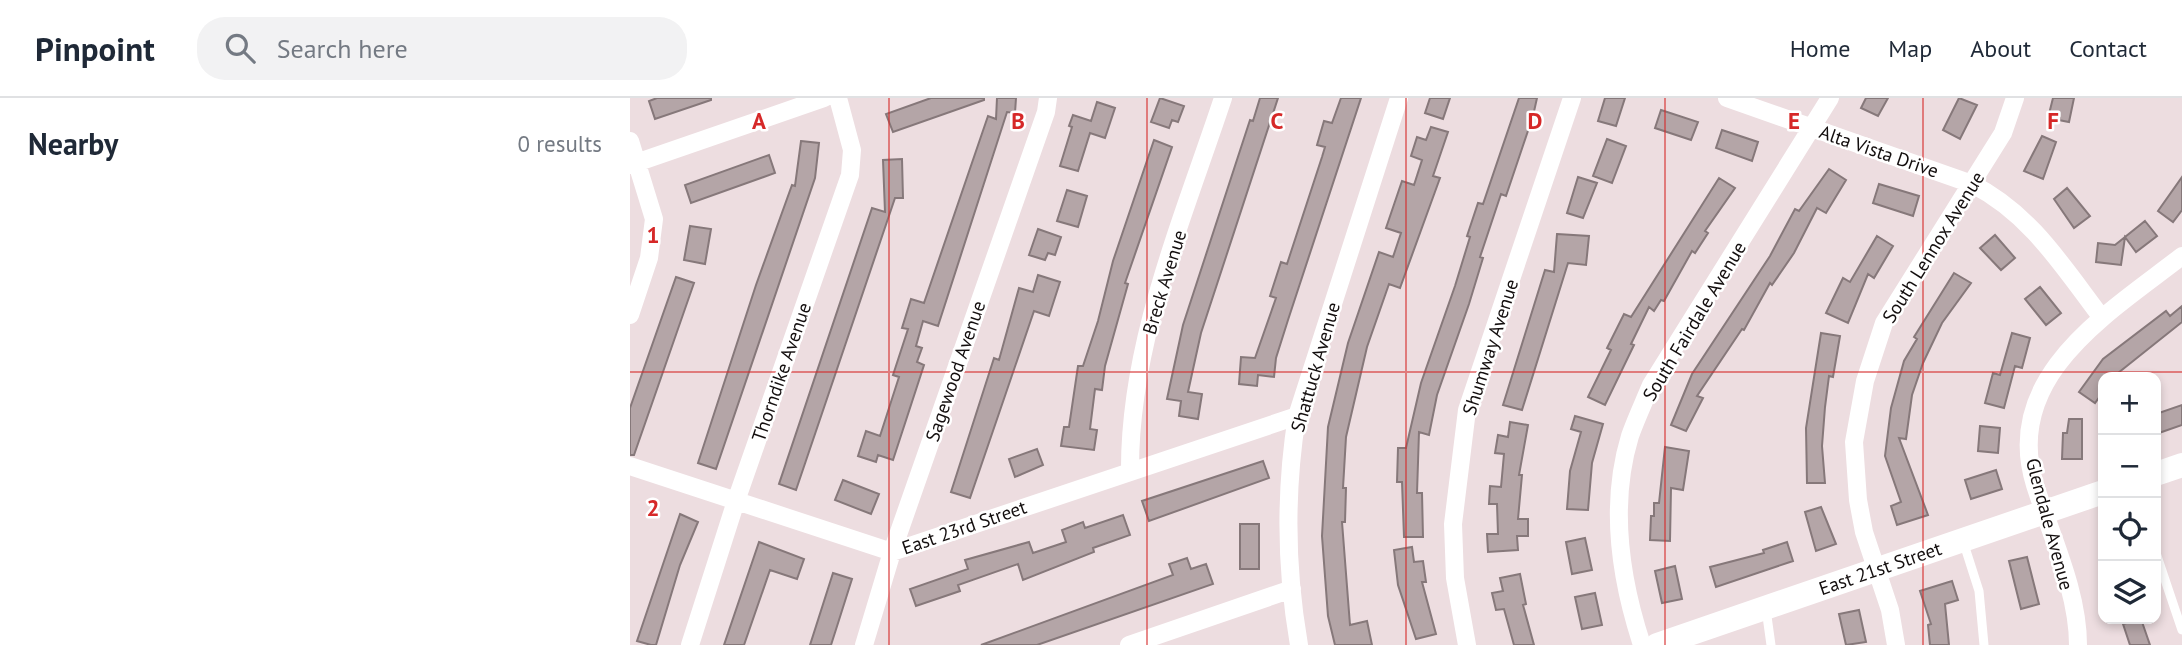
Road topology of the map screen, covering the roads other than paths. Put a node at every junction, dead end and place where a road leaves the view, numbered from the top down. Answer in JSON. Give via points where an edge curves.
{"nodes":[{"id":1,"x":824,"y":98,"type":"edge"},
{"id":2,"x":838,"y":98,"type":"edge"},
{"id":3,"x":1048,"y":98,"type":"edge"},
{"id":4,"x":1223,"y":98,"type":"edge"},
{"id":5,"x":1399,"y":98,"type":"edge"},
{"id":6,"x":1572,"y":98,"type":"edge"},
{"id":7,"x":1727,"y":98,"type":"edge"},
{"id":8,"x":1830,"y":98,"type":"edge"},
{"id":9,"x":2015,"y":98,"type":"edge"},
{"id":10,"x":1812,"y":128,"type":"junction"},
{"id":11,"x":630,"y":141,"type":"edge"},
{"id":12,"x":634,"y":164,"type":"edge"},
{"id":13,"x":1972,"y":184,"type":"junction"},
{"id":14,"x":2182,"y":256,"type":"edge"},
{"id":15,"x":630,"y":315,"type":"edge"},
{"id":16,"x":2102,"y":318,"type":"junction"},
{"id":17,"x":1297,"y":416,"type":"junction"},
{"id":18,"x":2182,"y":465,"type":"edge"},
{"id":19,"x":630,"y":466,"type":"edge"},
{"id":20,"x":1130,"y":472,"type":"junction"},
{"id":21,"x":2161,"y":472,"type":"edge"},
{"id":22,"x":2098,"y":494,"type":"edge"},
{"id":23,"x":736,"y":501,"type":"junction"},
{"id":24,"x":2045,"y":511,"type":"junction"},
{"id":25,"x":1963,"y":540,"type":"junction"},
{"id":26,"x":892,"y":552,"type":"junction"},
{"id":27,"x":2159,"y":561,"type":"edge"},
{"id":28,"x":1876,"y":570,"type":"junction"},
{"id":29,"x":1292,"y":589,"type":"junction"},
{"id":30,"x":1766,"y":608,"type":"junction"},
{"id":31,"x":2182,"y":630,"type":"edge"},
{"id":32,"x":690,"y":645,"type":"edge"},
{"id":33,"x":864,"y":645,"type":"edge"},
{"id":34,"x":1129,"y":645,"type":"edge"},
{"id":35,"x":1299,"y":645,"type":"edge"},
{"id":36,"x":1467,"y":645,"type":"edge"},
{"id":37,"x":1642,"y":645,"type":"edge"},
{"id":38,"x":1657,"y":645,"type":"edge"},
{"id":39,"x":1771,"y":645,"type":"edge"},
{"id":40,"x":1896,"y":645,"type":"edge"},
{"id":41,"x":1984,"y":645,"type":"edge"},
{"id":42,"x":2078,"y":645,"type":"edge"}],
"edges":[{"from":1,"to":12,"type":"street"},
{"from":2,"to":23,"type":"street","name":"Thorndike Avenue","via":[[852,149],[850,175]]},
{"from":3,"to":26,"type":"street","name":"Sagewood Avenue"},
{"from":4,"to":20,"type":"street","name":"Breck Avenue","via":[[1151,319],[1130,432]]},
{"from":5,"to":17,"type":"street","name":"Shattuck Avenue"},
{"from":6,"to":36,"type":"street","name":"Shumway Avenue","via":[[1467,410],[1452,524],[1455,578]]},
{"from":7,"to":10,"type":"street","name":"Alta Vista Drive"},
{"from":8,"to":10,"type":"street","name":"South Fairdale Avenue"},
{"from":9,"to":13,"type":"street","name":"South Lennox Avenue","via":[[2003,133]]},
{"from":10,"to":13,"type":"street","name":"Alta Vista Drive"},
{"from":10,"to":37,"type":"street","name":"South Fairdale Avenue","via":[[1651,385],[1630,436],[1619,538],[1627,595]]},
{"from":11,"to":12,"type":"street"},
{"from":12,"to":15,"type":"street","via":[[654,219],[649,258]]},
{"from":13,"to":16,"type":"street","name":"Alta Vista Drive","via":[[2017,212]]},
{"from":13,"to":28,"type":"street","name":"South Lennox Avenue","via":[[1884,323],[1865,381],[1854,442],[1855,471],[1864,533]]},
{"from":14,"to":16,"type":"street","name":"Glendale Avenue"},
{"from":16,"to":24,"type":"street","name":"Glendale Avenue","via":[[2063,355],[2033,411],[2030,463]]},
{"from":17,"to":20,"type":"street","name":"East 23rd Street"},
{"from":17,"to":29,"type":"street","name":"Shattuck Avenue","via":[[1289,466]]},
{"from":18,"to":21,"type":"street"},
{"from":19,"to":23,"type":"street","name":"East 23rd Street"},
{"from":20,"to":26,"type":"street","name":"East 23rd Street"},
{"from":22,"to":24,"type":"street","name":"East 21st Street"},
{"from":23,"to":26,"type":"street","name":"East 23rd Street"},
{"from":23,"to":32,"type":"street","name":"Thorndike Avenue"},
{"from":24,"to":25,"type":"street","name":"East 21st Street"},
{"from":24,"to":42,"type":"street","name":"Glendale Avenue","via":[[2067,582]]},
{"from":25,"to":28,"type":"street","name":"East 21st Street"},
{"from":25,"to":41,"type":"lane","via":[[1979,590]]},
{"from":26,"to":33,"type":"street","name":"Sagewood Avenue"},
{"from":27,"to":31,"type":"lane"},
{"from":28,"to":30,"type":"street","name":"East 21st Street"},
{"from":28,"to":40,"type":"street","name":"South Lennox Avenue"},
{"from":29,"to":34,"type":"street"},
{"from":29,"to":35,"type":"street","name":"Shattuck Avenue"},
{"from":30,"to":38,"type":"street","name":"East 21st Street"},
{"from":30,"to":39,"type":"lane"}]}
